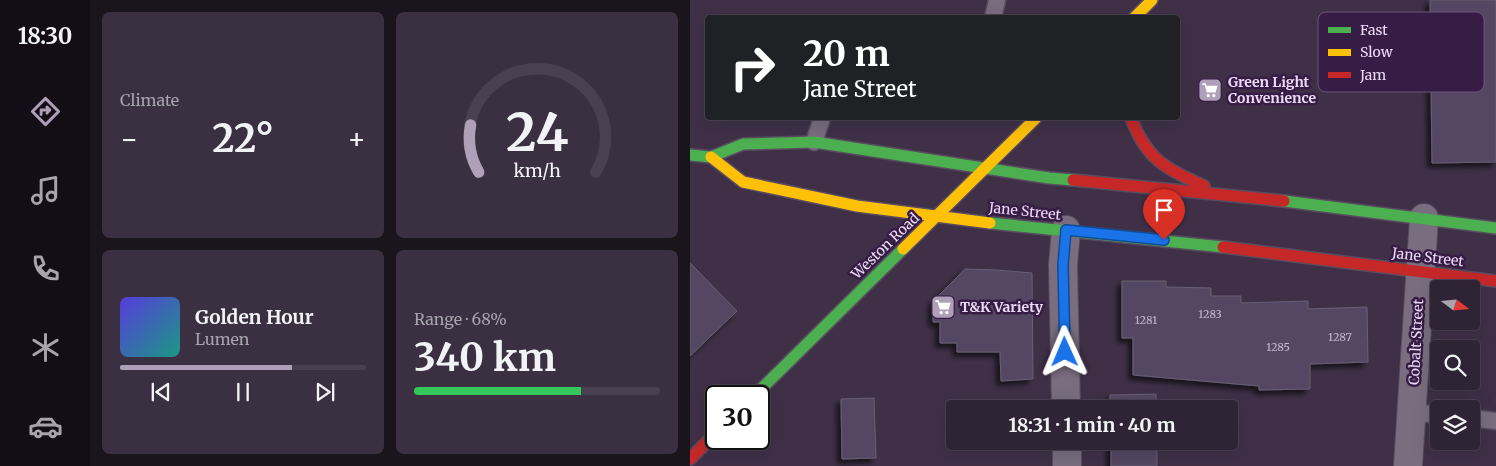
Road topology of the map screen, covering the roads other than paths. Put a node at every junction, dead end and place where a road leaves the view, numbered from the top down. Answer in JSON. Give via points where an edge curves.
{"nodes":[{"id":1,"x":997,"y":0,"type":"edge"},
{"id":2,"x":1158,"y":3,"type":"edge"},
{"id":3,"x":994,"y":15,"type":"edge"},
{"id":4,"x":1139,"y":15,"type":"edge"},
{"id":5,"x":821,"y":120,"type":"edge"},
{"id":6,"x":1034,"y":120,"type":"edge"},
{"id":7,"x":1131,"y":120,"type":"edge"},
{"id":8,"x":814,"y":142,"type":"junction"},
{"id":9,"x":690,"y":155,"type":"edge"},
{"id":10,"x":711,"y":157,"type":"junction"},
{"id":11,"x":984,"y":169,"type":"junction"},
{"id":12,"x":1221,"y":194,"type":"junction"},
{"id":13,"x":937,"y":217,"type":"junction"},
{"id":14,"x":1424,"y":218,"type":"junction"},
{"id":15,"x":1496,"y":228,"type":"edge"},
{"id":16,"x":1066,"y":230,"type":"junction"},
{"id":17,"x":1420,"y":272,"type":"junction"},
{"id":18,"x":1496,"y":281,"type":"edge"},
{"id":19,"x":765,"y":385,"type":"edge"},
{"id":20,"x":1066,"y":400,"type":"edge"},
{"id":21,"x":1412,"y":412,"type":"junction"},
{"id":22,"x":1430,"y":413,"type":"edge"},
{"id":23,"x":1480,"y":419,"type":"edge"},
{"id":24,"x":1496,"y":421,"type":"edge"},
{"id":25,"x":705,"y":445,"type":"edge"},
{"id":26,"x":1067,"y":450,"type":"edge"},
{"id":27,"x":691,"y":461,"type":"edge"},
{"id":28,"x":1067,"y":466,"type":"edge"},
{"id":29,"x":1408,"y":466,"type":"edge"}],
"edges":[{"from":1,"to":3,"type":"lane"},
{"from":2,"to":4,"type":"main road"},
{"from":5,"to":8,"type":"lane"},
{"from":6,"to":11,"type":"main road","name":"Weston Road"},
{"from":7,"to":12,"type":"main road","via":[[1142,144],[1158,163]]},
{"from":8,"to":10,"type":"main road","via":[[743,144]]},
{"from":8,"to":11,"type":"main road"},
{"from":9,"to":10,"type":"main road"},
{"from":10,"to":13,"type":"main road","name":"Jane Street","via":[[743,182],[857,206]]},
{"from":11,"to":12,"type":"main road"},
{"from":11,"to":13,"type":"main road","name":"Weston Road"},
{"from":12,"to":14,"type":"main road"},
{"from":13,"to":16,"type":"main road","name":"Jane Street"},
{"from":13,"to":19,"type":"main road","name":"Weston Road"},
{"from":14,"to":15,"type":"main road"},
{"from":14,"to":17,"type":"street","name":"Cobalt Street"},
{"from":16,"to":17,"type":"main road","name":"Jane Street"},
{"from":16,"to":20,"type":"street","via":[[1063,265]]},
{"from":17,"to":18,"type":"main road","name":"Jane Street"},
{"from":17,"to":21,"type":"street","name":"Cobalt Street"},
{"from":21,"to":22,"type":"lane"},
{"from":21,"to":29,"type":"street","name":"Cobalt Street"},
{"from":23,"to":24,"type":"lane"},
{"from":25,"to":27,"type":"main road"},
{"from":26,"to":28,"type":"street"}]}
